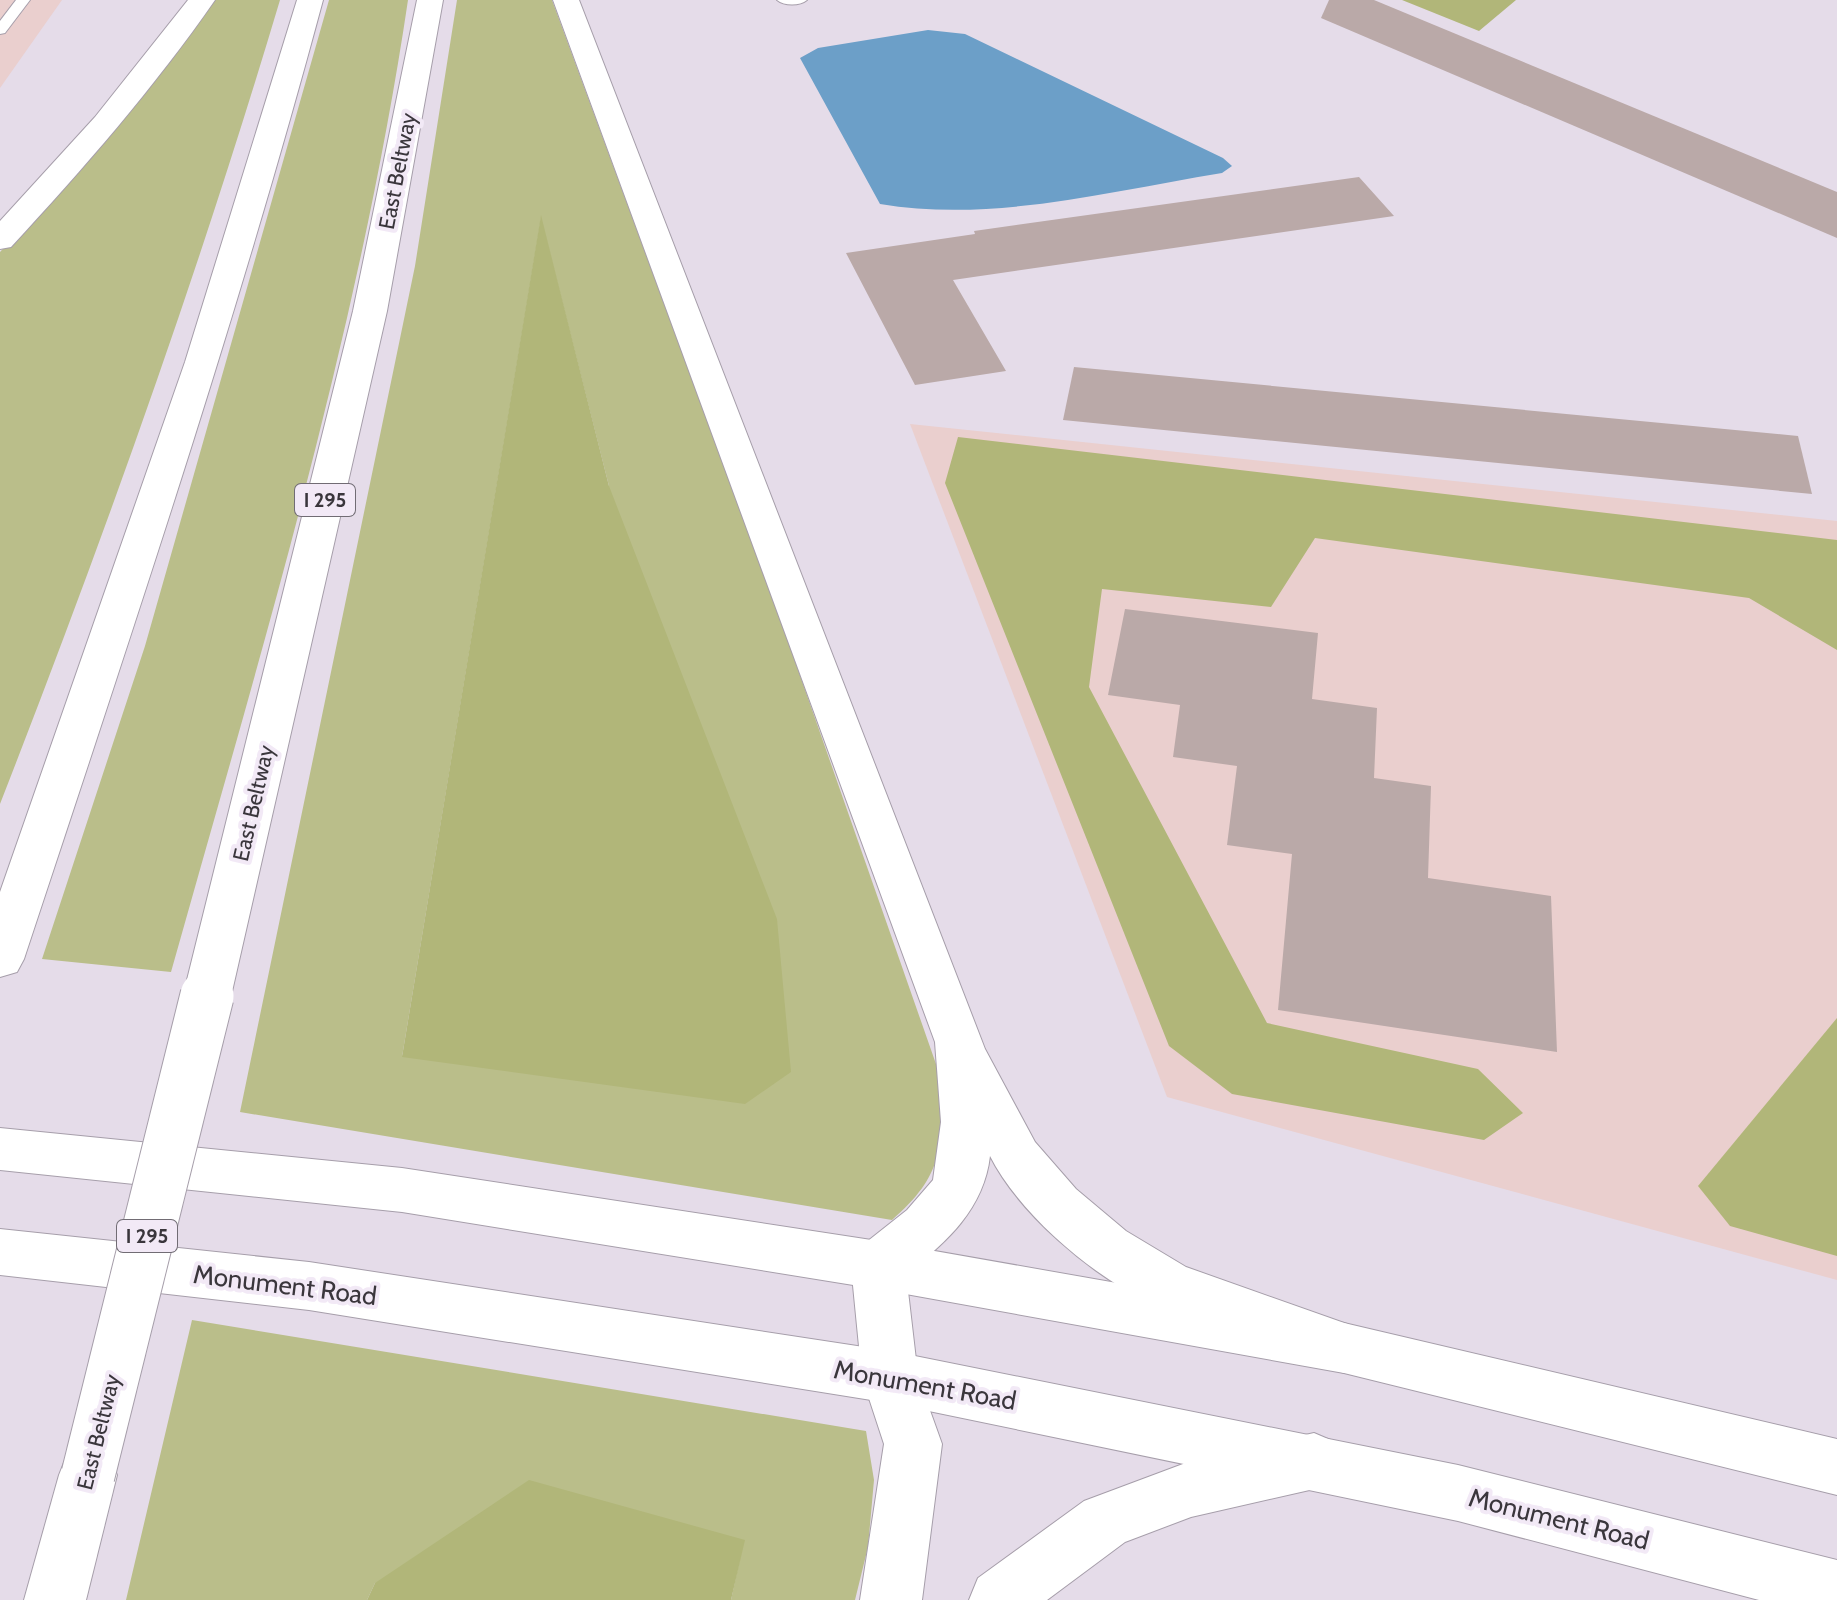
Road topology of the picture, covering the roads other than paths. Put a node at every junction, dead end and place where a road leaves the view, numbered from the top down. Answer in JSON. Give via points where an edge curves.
{"nodes":[{"id":1,"x":23,"y":0,"type":"edge"},
{"id":2,"x":202,"y":0,"type":"edge"},
{"id":3,"x":310,"y":0,"type":"edge"},
{"id":4,"x":430,"y":0,"type":"edge"},
{"id":5,"x":566,"y":0,"type":"edge"},
{"id":6,"x":784,"y":0,"type":"edge"},
{"id":7,"x":800,"y":0,"type":"edge"},
{"id":8,"x":0,"y":30,"type":"edge"},
{"id":9,"x":0,"y":240,"type":"edge"},
{"id":10,"x":0,"y":959,"type":"edge"},
{"id":11,"x":960,"y":1042,"type":"junction"},
{"id":12,"x":0,"y":1149,"type":"edge"},
{"id":13,"x":0,"y":1252,"type":"edge"},
{"id":14,"x":878,"y":1265,"type":"junction"},
{"id":15,"x":1344,"y":1348,"type":"junction"},
{"id":16,"x":890,"y":1377,"type":"junction"},
{"id":17,"x":1314,"y":1461,"type":"junction"},
{"id":18,"x":1837,"y":1467,"type":"edge"},
{"id":19,"x":1837,"y":1590,"type":"edge"},
{"id":20,"x":55,"y":1600,"type":"edge"},
{"id":21,"x":891,"y":1600,"type":"edge"},
{"id":22,"x":1000,"y":1600,"type":"edge"}],
"edges":[{"from":1,"to":8,"type":"lane"},
{"from":2,"to":9,"type":"main road","via":[[71,164]]},
{"from":3,"to":10,"type":"main road","via":[[166,473]]},
{"from":4,"to":20,"type":"main road","name":"East Beltway","number":"I 295","bridge":true,"via":[[370,311],[207,996]]},
{"from":5,"to":11,"type":"main road"},
{"from":6,"to":7,"type":"lane"},
{"from":11,"to":14,"type":"main road","via":[[968,1145],[952,1197],[916,1236]]},
{"from":11,"to":15,"type":"main road","via":[[1017,1157],[1057,1205],[1107,1247],[1167,1284]]},
{"from":12,"to":14,"type":"main road","via":[[402,1190]]},
{"from":13,"to":16,"type":"main road","name":"Monument Road","via":[[309,1286]]},
{"from":14,"to":15,"type":"main road"},
{"from":14,"to":16,"type":"main road"},
{"from":15,"to":18,"type":"main road"},
{"from":16,"to":17,"type":"main road","name":"Monument Road"},
{"from":16,"to":21,"type":"main road","via":[[913,1444]]},
{"from":17,"to":19,"type":"main road","name":"Monument Road"},
{"from":17,"to":22,"type":"main road","via":[[1191,1489],[1105,1521]]}]}
